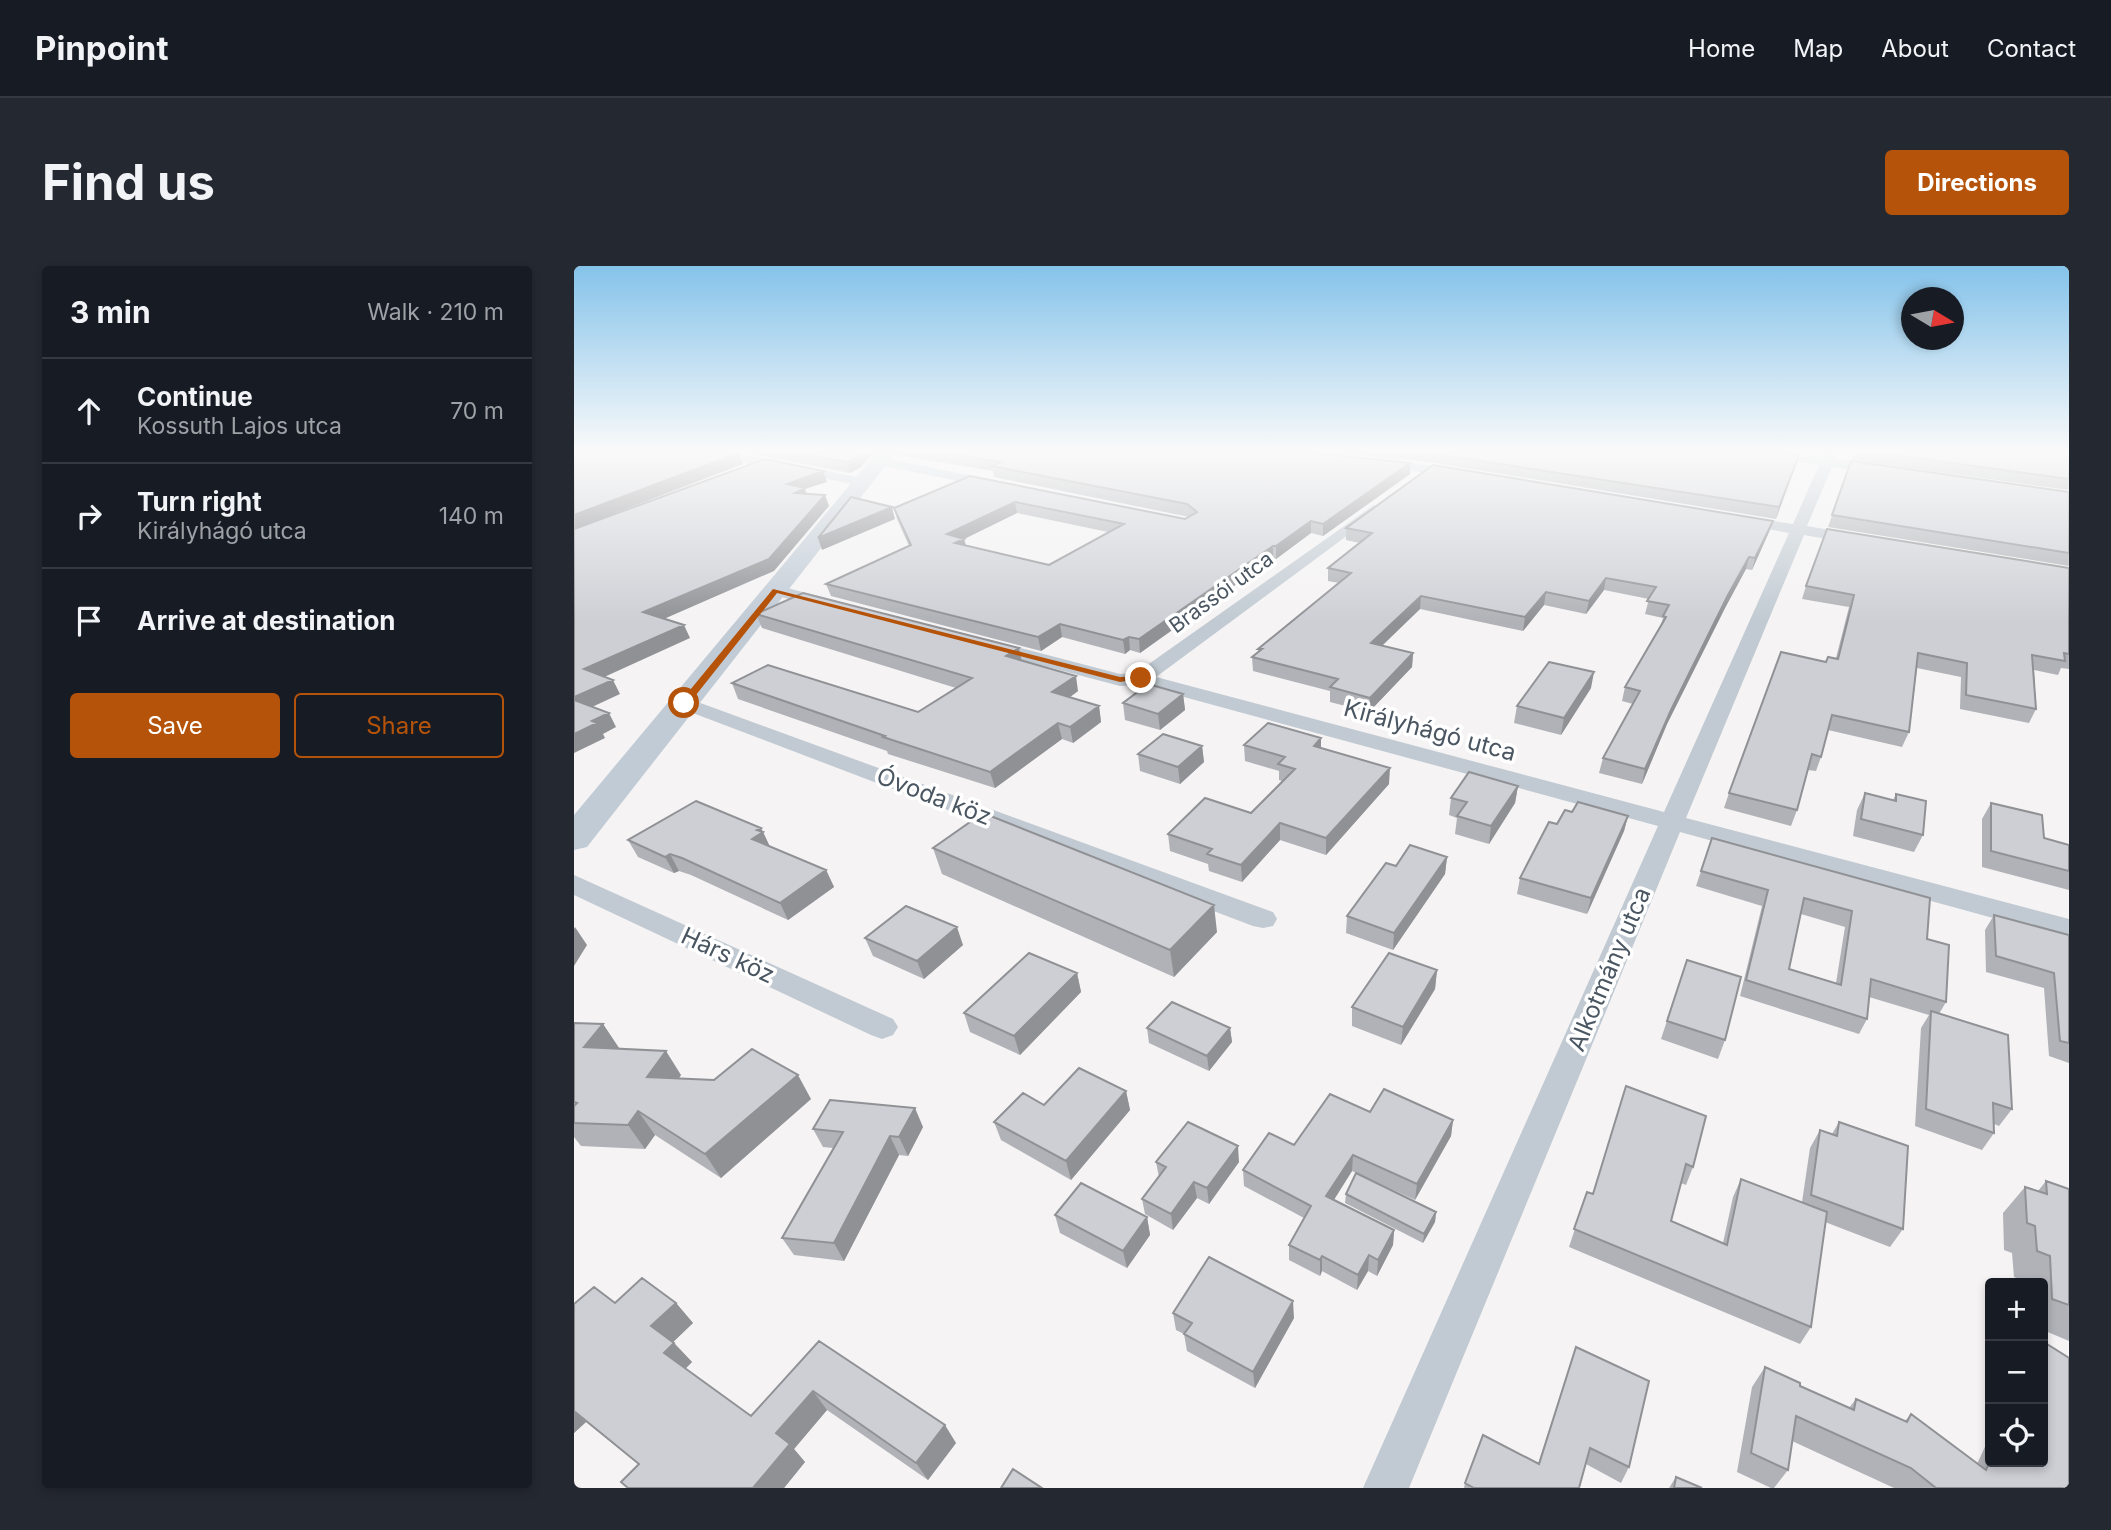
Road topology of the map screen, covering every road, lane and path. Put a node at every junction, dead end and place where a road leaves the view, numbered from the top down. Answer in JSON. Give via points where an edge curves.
{"nodes":[{"id":1,"x":841,"y":508,"type":"edge"},
{"id":2,"x":1375,"y":508,"type":"edge"},
{"id":3,"x":1807,"y":508,"type":"edge"},
{"id":4,"x":1716,"y":516,"type":"edge"},
{"id":5,"x":1798,"y":530,"type":"junction"},
{"id":6,"x":1879,"y":543,"type":"edge"},
{"id":7,"x":776,"y":590,"type":"junction"},
{"id":8,"x":855,"y":611,"type":"edge"},
{"id":9,"x":961,"y":638,"type":"edge"},
{"id":10,"x":1141,"y":678,"type":"junction"},
{"id":11,"x":684,"y":703,"type":"junction"},
{"id":12,"x":1672,"y":822,"type":"junction"},
{"id":13,"x":574,"y":839,"type":"edge"},
{"id":14,"x":574,"y":884,"type":"edge"},
{"id":15,"x":1262,"y":919,"type":"dead end"},
{"id":16,"x":2069,"y":929,"type":"edge"},
{"id":17,"x":882,"y":1027,"type":"dead end"},
{"id":18,"x":1386,"y":1488,"type":"edge"}],
"edges":[{"from":1,"to":7,"type":"street"},
{"from":2,"to":10,"type":"street","name":"Brassói utca"},
{"from":3,"to":5,"type":"street","name":"Alkotmány utca"},
{"from":4,"to":5,"type":"street"},
{"from":5,"to":6,"type":"street"},
{"from":5,"to":12,"type":"street","name":"Alkotmány utca"},
{"from":7,"to":8,"type":"street"},
{"from":7,"to":11,"type":"street"},
{"from":9,"to":10,"type":"street","name":"Királyhágó utca","via":[[1120,680]]},
{"from":10,"to":12,"type":"street","name":"Királyhágó utca"},
{"from":11,"to":13,"type":"street"},
{"from":11,"to":15,"type":"street","name":"Óvoda köz"},
{"from":12,"to":16,"type":"street","name":"Királyhágó utca"},
{"from":12,"to":18,"type":"street","name":"Alkotmány utca"},
{"from":14,"to":17,"type":"street","name":"Hárs köz"}]}
